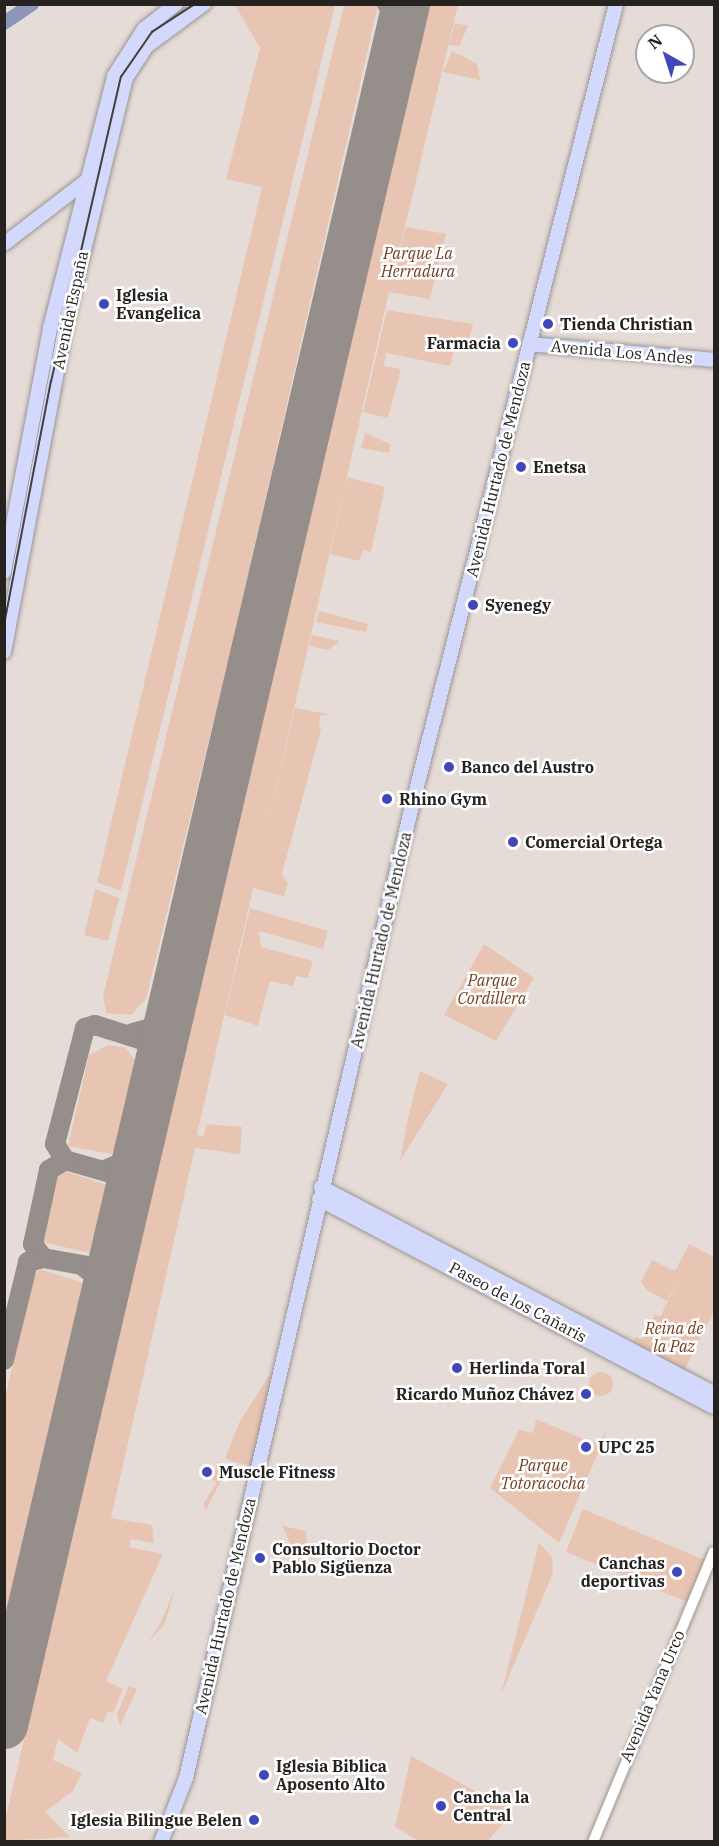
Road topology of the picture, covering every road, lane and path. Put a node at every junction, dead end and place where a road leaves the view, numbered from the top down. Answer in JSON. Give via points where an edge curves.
{"nodes":[{"id":1,"x":176,"y":4,"type":"edge"},
{"id":2,"x":204,"y":4,"type":"edge"},
{"id":3,"x":616,"y":4,"type":"edge"},
{"id":4,"x":97,"y":167,"type":"junction"},
{"id":5,"x":86,"y":181,"type":"junction"},
{"id":6,"x":52,"y":205,"type":"junction"},
{"id":7,"x":75,"y":219,"type":"junction"},
{"id":8,"x":4,"y":230,"type":"edge"},
{"id":9,"x":4,"y":244,"type":"edge"},
{"id":10,"x":529,"y":344,"type":"junction"},
{"id":11,"x":714,"y":360,"type":"edge"},
{"id":12,"x":4,"y":572,"type":"edge"},
{"id":13,"x":4,"y":652,"type":"edge"},
{"id":14,"x":320,"y":1193,"type":"junction"},
{"id":15,"x":714,"y":1393,"type":"edge"},
{"id":16,"x":714,"y":1407,"type":"edge"},
{"id":17,"x":714,"y":1551,"type":"edge"},
{"id":18,"x":161,"y":1842,"type":"edge"},
{"id":19,"x":593,"y":1842,"type":"edge"}],
"edges":[{"from":1,"to":4,"type":"main road","name":"Avenida España","via":[[144,30],[119,65]]},
{"from":2,"to":4,"type":"main road","name":"Avenida España","via":[[162,31],[134,63]]},
{"from":3,"to":10,"type":"main road","name":"Avenida Hurtado de Mendoza"},
{"from":4,"to":5,"type":"main road","name":"Avenida España"},
{"from":4,"to":8,"type":"main road"},
{"from":4,"to":13,"type":"main road","name":"Avenida España"},
{"from":5,"to":6,"type":"main road"},
{"from":5,"to":7,"type":"main road","name":"Avenida España"},
{"from":6,"to":7,"type":"main road","via":[[68,206]]},
{"from":6,"to":9,"type":"main road"},
{"from":7,"to":12,"type":"main road","name":"Avenida España"},
{"from":10,"to":11,"type":"main road","name":"Avenida Los Andes"},
{"from":10,"to":14,"type":"main road","name":"Avenida Hurtado de Mendoza"},
{"from":14,"to":15,"type":"main road","name":"Paseo de los Cañaris"},
{"from":14,"to":16,"type":"main road","name":"Paseo de los Cañaris"},
{"from":14,"to":18,"type":"main road","name":"Avenida Hurtado de Mendoza","via":[[186,1778]]},
{"from":17,"to":19,"type":"street","name":"Avenida Yana Urco"}]}
